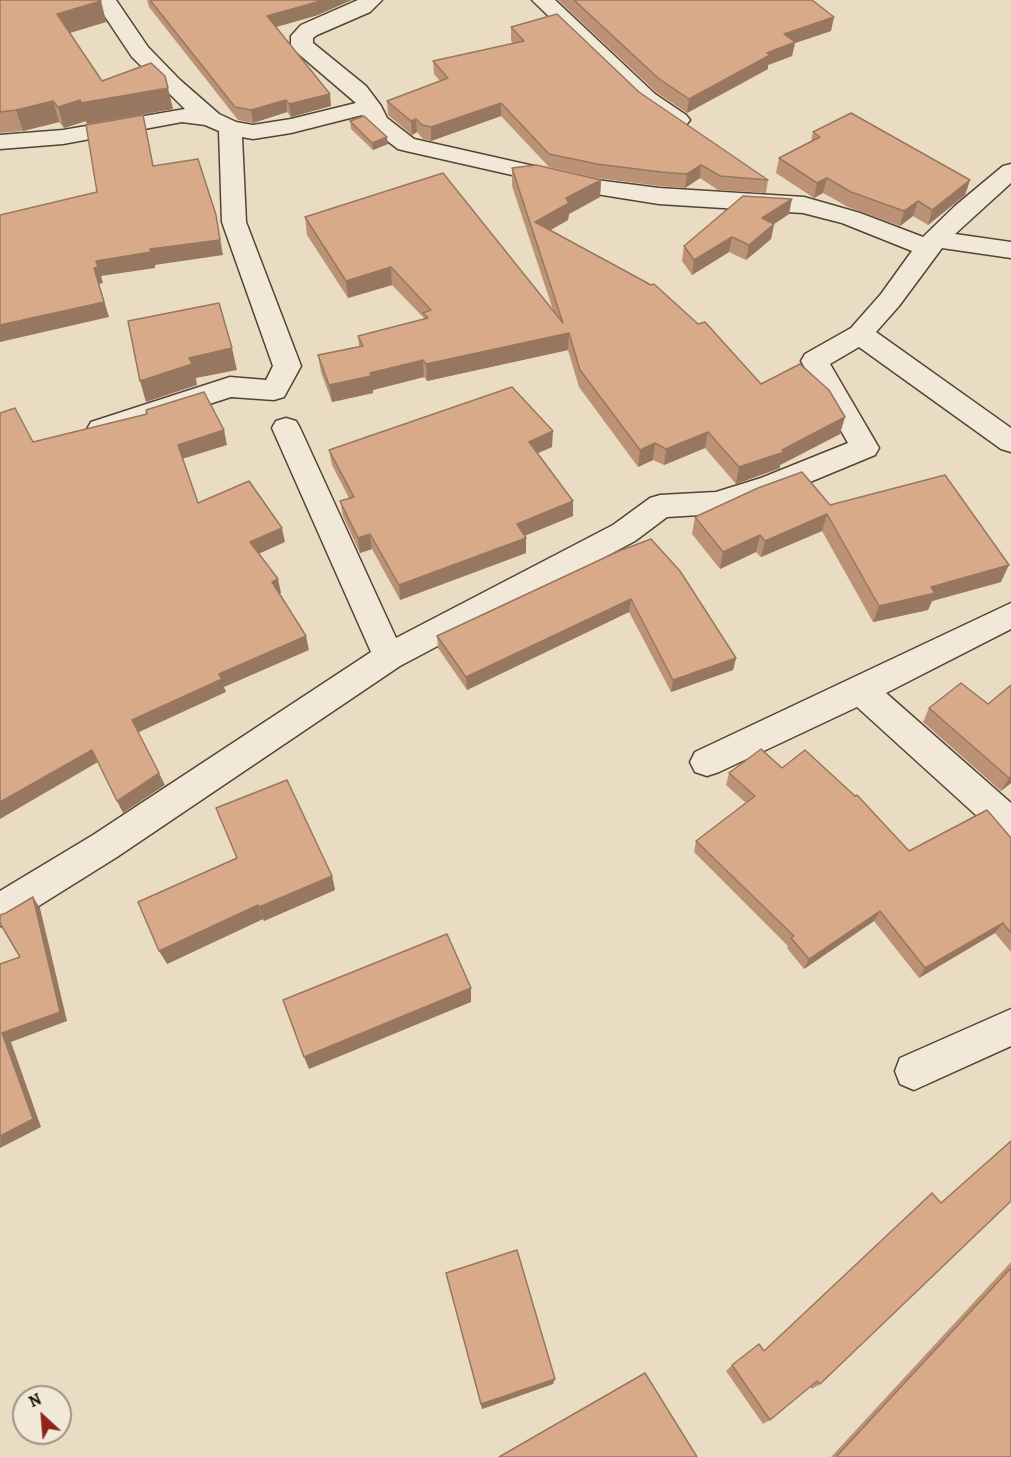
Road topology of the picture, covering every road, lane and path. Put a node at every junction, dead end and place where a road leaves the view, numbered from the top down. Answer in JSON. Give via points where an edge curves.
{"nodes":[{"id":1,"x":105,"y":0,"type":"edge"},
{"id":2,"x":371,"y":0,"type":"edge"},
{"id":3,"x":543,"y":0,"type":"edge"},
{"id":4,"x":370,"y":106,"type":"junction"},
{"id":5,"x":221,"y":123,"type":"junction"},
{"id":6,"x":696,"y":132,"type":"edge"},
{"id":7,"x":0,"y":142,"type":"edge"},
{"id":8,"x":1011,"y":171,"type":"edge"},
{"id":9,"x":765,"y":179,"type":"edge"},
{"id":10,"x":804,"y":206,"type":"junction"},
{"id":11,"x":931,"y":244,"type":"junction"},
{"id":12,"x":1011,"y":250,"type":"edge"},
{"id":13,"x":860,"y":334,"type":"junction"},
{"id":14,"x":286,"y":428,"type":"dead end"},
{"id":15,"x":90,"y":432,"type":"edge"},
{"id":16,"x":1011,"y":442,"type":"edge"},
{"id":17,"x":1011,"y":615,"type":"edge"},
{"id":18,"x":389,"y":657,"type":"junction"},
{"id":19,"x":861,"y":690,"type":"junction"},
{"id":20,"x":706,"y":762,"type":"dead end"},
{"id":21,"x":1011,"y":825,"type":"edge"},
{"id":22,"x":0,"y":910,"type":"edge"},
{"id":23,"x":1011,"y":1027,"type":"edge"},
{"id":24,"x":914,"y":1071,"type":"dead end"}],
"edges":[{"from":1,"to":5,"type":"street","via":[[140,52],[172,85]]},
{"from":2,"to":4,"type":"street","via":[[302,36],[302,45],[358,91]]},
{"from":3,"to":6,"type":"street","via":[[647,99]]},
{"from":4,"to":5,"type":"street","via":[[253,132]]},
{"from":4,"to":10,"type":"street","via":[[377,122],[406,144],[596,187],[659,196]]},
{"from":5,"to":7,"type":"street","via":[[182,115],[63,137]]},
{"from":5,"to":15,"type":"street","via":[[234,222],[287,366],[273,390],[230,387]]},
{"from":8,"to":11,"type":"street"},
{"from":9,"to":10,"type":"street"},
{"from":10,"to":11,"type":"street"},
{"from":11,"to":12,"type":"street"},
{"from":11,"to":13,"type":"street"},
{"from":13,"to":16,"type":"street"},
{"from":13,"to":18,"type":"street","via":[[815,361],[865,448],[771,486],[716,503],[660,506],[624,532]]},
{"from":14,"to":18,"type":"street"},
{"from":17,"to":19,"type":"street"},
{"from":18,"to":22,"type":"street","via":[[105,846]]},
{"from":19,"to":20,"type":"street"},
{"from":19,"to":21,"type":"street"},
{"from":23,"to":24,"type":"street"}]}
